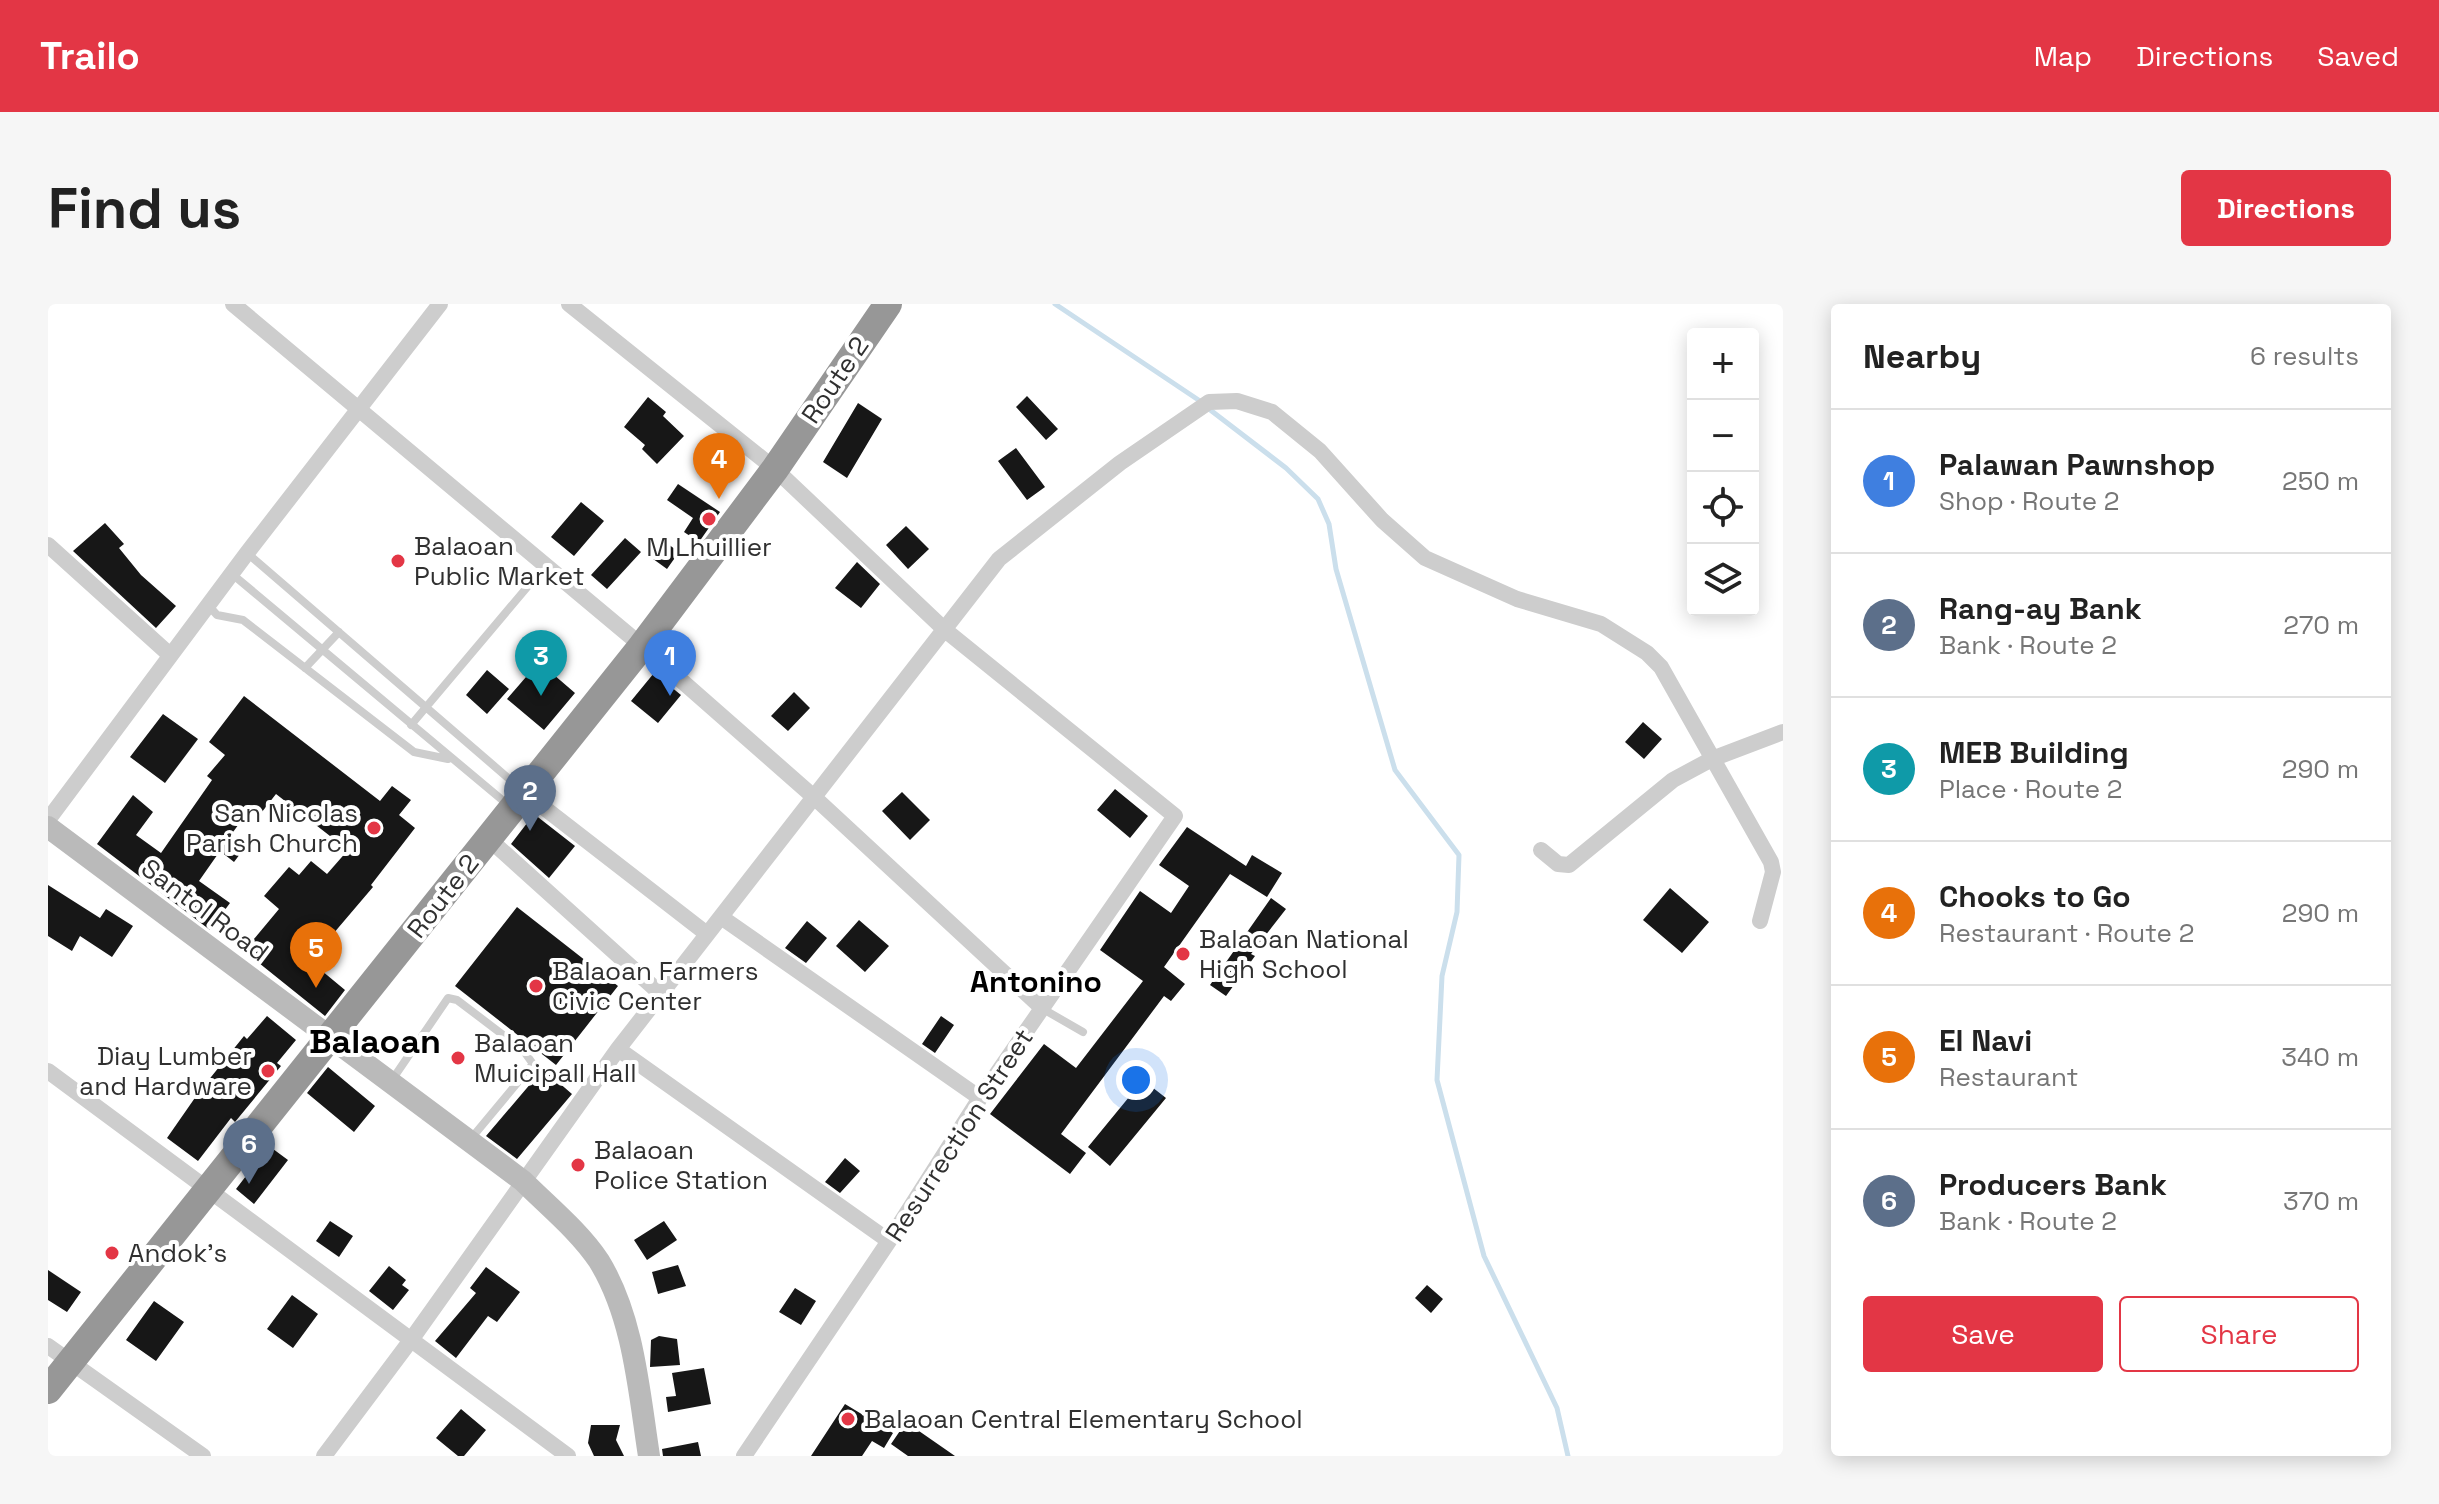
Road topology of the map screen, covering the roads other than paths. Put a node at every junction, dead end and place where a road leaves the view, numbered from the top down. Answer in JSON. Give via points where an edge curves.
{"nodes":[{"id":1,"x":233,"y":304,"type":"edge"},
{"id":2,"x":440,"y":304,"type":"edge"},
{"id":3,"x":569,"y":304,"type":"edge"},
{"id":4,"x":888,"y":304,"type":"edge"},
{"id":5,"x":356,"y":409,"type":"junction"},
{"id":6,"x":775,"y":469,"type":"junction"},
{"id":7,"x":48,"y":545,"type":"edge"},
{"id":8,"x":247,"y":553,"type":"junction"},
{"id":9,"x":545,"y":566,"type":"junction"},
{"id":10,"x":232,"y":574,"type":"junction"},
{"id":11,"x":208,"y":605,"type":"junction"},
{"id":12,"x":945,"y":630,"type":"junction"},
{"id":13,"x":339,"y":632,"type":"junction"},
{"id":14,"x":642,"y":646,"type":"junction"},
{"id":15,"x":323,"y":649,"type":"junction"},
{"id":16,"x":170,"y":655,"type":"junction"},
{"id":17,"x":305,"y":668,"type":"junction"},
{"id":18,"x":426,"y":707,"type":"junction"},
{"id":19,"x":411,"y":725,"type":"junction"},
{"id":20,"x":1783,"y":732,"type":"edge"},
{"id":21,"x":449,"y":759,"type":"junction"},
{"id":22,"x":1712,"y":759,"type":"junction"},
{"id":23,"x":815,"y":798,"type":"junction"},
{"id":24,"x":519,"y":801,"type":"junction"},
{"id":25,"x":48,"y":820,"type":"edge"},
{"id":26,"x":48,"y":827,"type":"edge"},
{"id":27,"x":489,"y":839,"type":"junction"},
{"id":28,"x":1541,"y":850,"type":"dead end"},
{"id":29,"x":721,"y":917,"type":"junction"},
{"id":30,"x":1760,"y":921,"type":"dead end"},
{"id":31,"x":707,"y":934,"type":"junction"},
{"id":32,"x":661,"y":994,"type":"junction"},
{"id":33,"x":1042,"y":1008,"type":"junction"},
{"id":34,"x":1083,"y":1032,"type":"dead end"},
{"id":35,"x":328,"y":1037,"type":"junction"},
{"id":36,"x":618,"y":1049,"type":"junction"},
{"id":37,"x":48,"y":1071,"type":"edge"},
{"id":38,"x":390,"y":1084,"type":"junction"},
{"id":39,"x":980,"y":1098,"type":"junction"},
{"id":40,"x":469,"y":1142,"type":"junction"},
{"id":41,"x":523,"y":1181,"type":"junction"},
{"id":42,"x":210,"y":1188,"type":"junction"},
{"id":43,"x":889,"y":1241,"type":"junction"},
{"id":44,"x":411,"y":1340,"type":"junction"},
{"id":45,"x":59,"y":1354,"type":"edge"},
{"id":46,"x":48,"y":1390,"type":"edge"},
{"id":47,"x":203,"y":1456,"type":"edge"},
{"id":48,"x":324,"y":1456,"type":"edge"},
{"id":49,"x":568,"y":1456,"type":"edge"},
{"id":50,"x":649,"y":1456,"type":"edge"},
{"id":51,"x":744,"y":1456,"type":"edge"}],
"edges":[{"from":1,"to":5,"type":"street"},
{"from":2,"to":5,"type":"street"},
{"from":3,"to":6,"type":"street"},
{"from":4,"to":6,"type":"highway","name":"Route 2"},
{"from":5,"to":8,"type":"street"},
{"from":5,"to":9,"type":"street"},
{"from":6,"to":12,"type":"street"},
{"from":6,"to":14,"type":"highway","name":"Route 2"},
{"from":7,"to":16,"type":"street"},
{"from":8,"to":10,"type":"street"},
{"from":8,"to":13,"type":"lane"},
{"from":9,"to":14,"type":"street"},
{"from":9,"to":18,"type":"lane"},
{"from":10,"to":11,"type":"street"},
{"from":10,"to":15,"type":"lane"},
{"from":11,"to":16,"type":"street"},
{"from":11,"to":17,"type":"lane","via":[[217,615],[243,620]]},
{"from":12,"to":22,"type":"street","via":[[999,559],[1030,531],[1169,427],[1209,402],[1237,401],[1272,412],[1320,451],[1382,520],[1425,558],[1517,599],[1601,624],[1647,653],[1661,667]]},
{"from":12,"to":23,"type":"street"},
{"from":12,"to":33,"type":"street","name":"Resurrection Street","via":[[1175,816]]},
{"from":13,"to":15,"type":"lane"},
{"from":13,"to":18,"type":"lane"},
{"from":14,"to":23,"type":"street"},
{"from":14,"to":24,"type":"highway","name":"Route 2"},
{"from":15,"to":17,"type":"lane"},
{"from":15,"to":19,"type":"lane"},
{"from":16,"to":25,"type":"street"},
{"from":17,"to":21,"type":"lane","via":[[414,752]]},
{"from":18,"to":19,"type":"lane"},
{"from":18,"to":24,"type":"lane"},
{"from":19,"to":21,"type":"lane"},
{"from":20,"to":22,"type":"street"},
{"from":21,"to":24,"type":"lane"},
{"from":22,"to":28,"type":"street","via":[[1653,793],[1569,865],[1558,864]]},
{"from":22,"to":30,"type":"street","via":[[1771,862]]},
{"from":23,"to":29,"type":"street"},
{"from":23,"to":33,"type":"street"},
{"from":24,"to":27,"type":"highway","name":"Route 2"},
{"from":24,"to":31,"type":"street"},
{"from":26,"to":35,"type":"main road","name":"Santol Road"},
{"from":27,"to":32,"type":"street"},
{"from":27,"to":35,"type":"highway","name":"Route 2"},
{"from":29,"to":31,"type":"street"},
{"from":29,"to":39,"type":"street"},
{"from":31,"to":32,"type":"street"},
{"from":32,"to":36,"type":"street"},
{"from":33,"to":34,"type":"lane"},
{"from":33,"to":39,"type":"street","name":"Resurrection Street"},
{"from":35,"to":38,"type":"main road","name":"Santol Road"},
{"from":35,"to":42,"type":"highway","name":"Route 2"},
{"from":36,"to":41,"type":"street"},
{"from":36,"to":43,"type":"street"},
{"from":37,"to":42,"type":"street"},
{"from":38,"to":40,"type":"main road","name":"Santol Road"},
{"from":38,"to":40,"type":"lane","via":[[445,1000],[457,1000],[533,1061]]},
{"from":39,"to":43,"type":"street","name":"Resurrection Street"},
{"from":40,"to":41,"type":"main road","name":"Santol Road"},
{"from":41,"to":44,"type":"street"},
{"from":41,"to":50,"type":"main road","name":"Santol Road","via":[[585,1243],[608,1277],[630,1346]]},
{"from":42,"to":44,"type":"street"},
{"from":42,"to":45,"type":"highway","name":"Route 2"},
{"from":43,"to":51,"type":"street","name":"Resurrection Street"},
{"from":44,"to":48,"type":"street"},
{"from":44,"to":49,"type":"street"},
{"from":45,"to":46,"type":"highway","name":"Route 2"},
{"from":45,"to":47,"type":"street"}]}
